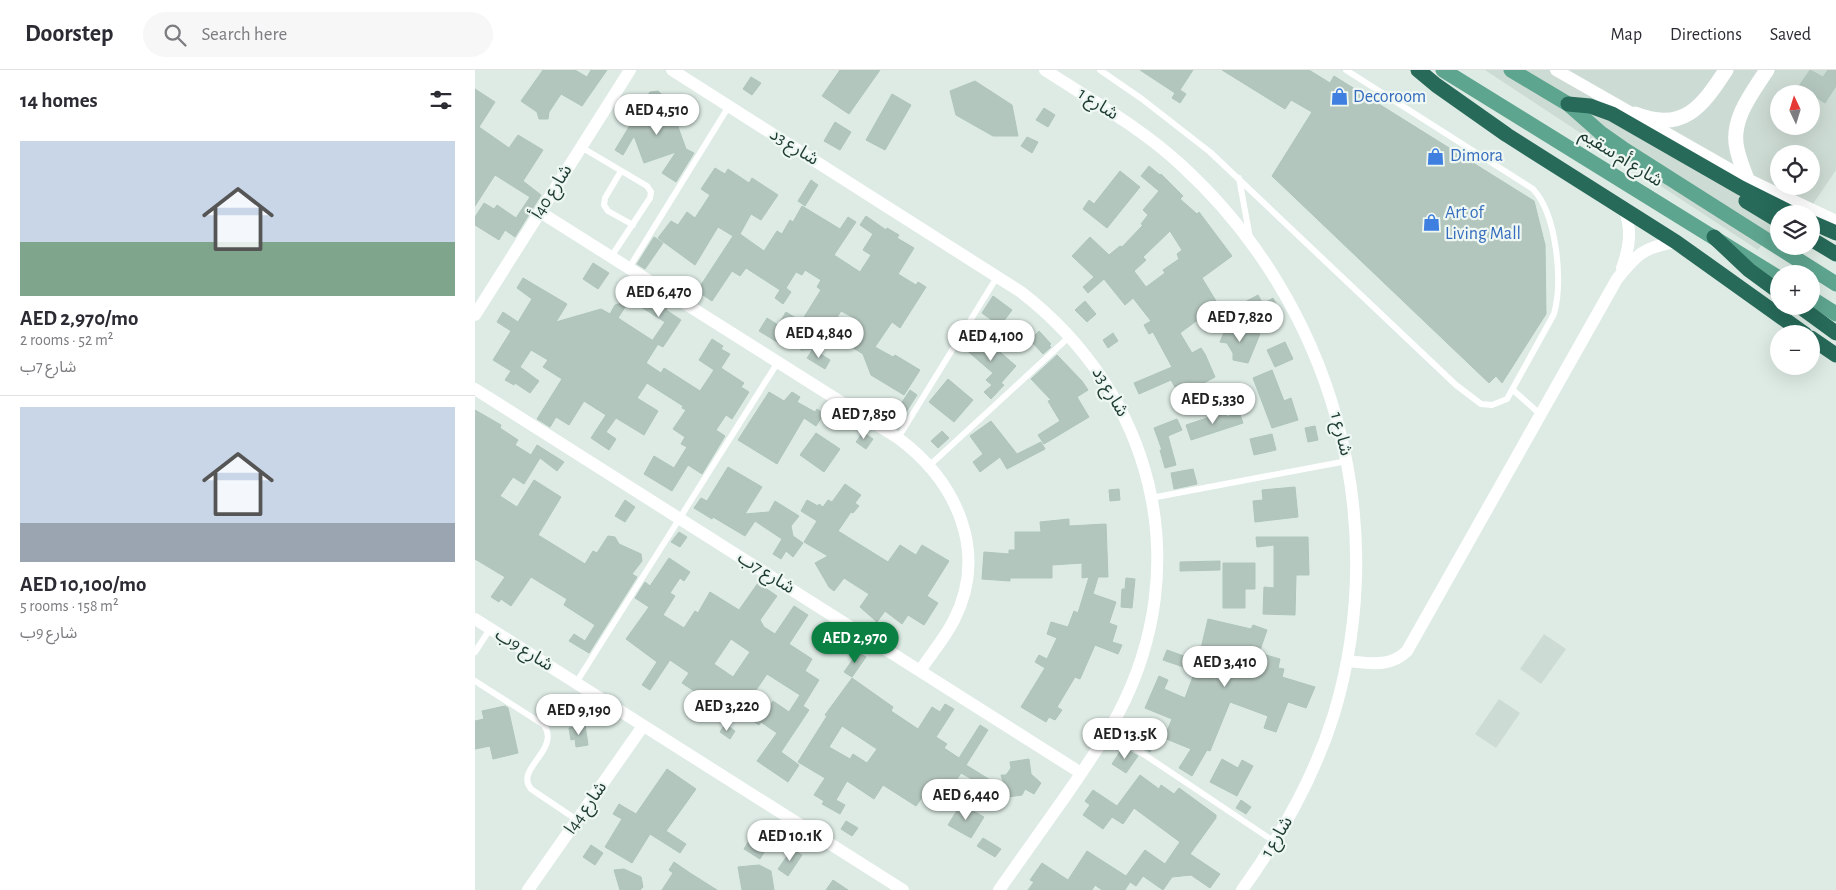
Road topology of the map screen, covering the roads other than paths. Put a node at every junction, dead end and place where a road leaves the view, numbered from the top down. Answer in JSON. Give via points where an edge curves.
{"nodes":[{"id":1,"x":630,"y":70,"type":"edge"},
{"id":2,"x":672,"y":70,"type":"edge"},
{"id":3,"x":1045,"y":70,"type":"edge"},
{"id":4,"x":1100,"y":70,"type":"edge"},
{"id":5,"x":1346,"y":70,"type":"edge"},
{"id":6,"x":1418,"y":70,"type":"edge"},
{"id":7,"x":1443,"y":70,"type":"edge"},
{"id":8,"x":1511,"y":70,"type":"edge"},
{"id":9,"x":1556,"y":70,"type":"edge"},
{"id":10,"x":1726,"y":70,"type":"edge"},
{"id":11,"x":1767,"y":70,"type":"edge"},
{"id":12,"x":729,"y":106,"type":"junction"},
{"id":13,"x":1573,"y":109,"type":"junction"},
{"id":14,"x":1635,"y":114,"type":"junction"},
{"id":15,"x":581,"y":147,"type":"junction"},
{"id":16,"x":621,"y":171,"type":"junction"},
{"id":17,"x":1239,"y":178,"type":"junction"},
{"id":18,"x":1747,"y":178,"type":"junction"},
{"id":19,"x":1775,"y":205,"type":"edge"},
{"id":20,"x":1624,"y":208,"type":"junction"},
{"id":21,"x":540,"y":212,"type":"junction"},
{"id":22,"x":1770,"y":215,"type":"edge"},
{"id":23,"x":1836,"y":221,"type":"edge"},
{"id":24,"x":633,"y":225,"type":"junction"},
{"id":25,"x":1820,"y":226,"type":"edge"},
{"id":26,"x":1836,"y":233,"type":"edge"},
{"id":27,"x":1713,"y":237,"type":"junction"},
{"id":28,"x":1250,"y":242,"type":"junction"},
{"id":29,"x":1676,"y":242,"type":"junction"},
{"id":30,"x":1820,"y":244,"type":"edge"},
{"id":31,"x":1836,"y":254,"type":"edge"},
{"id":32,"x":611,"y":257,"type":"junction"},
{"id":33,"x":629,"y":268,"type":"junction"},
{"id":34,"x":1770,"y":272,"type":"edge"},
{"id":35,"x":997,"y":276,"type":"junction"},
{"id":36,"x":1617,"y":279,"type":"junction"},
{"id":37,"x":1836,"y":284,"type":"edge"},
{"id":38,"x":1770,"y":285,"type":"edge"},
{"id":39,"x":1820,"y":304,"type":"edge"},
{"id":40,"x":1836,"y":314,"type":"edge"},
{"id":41,"x":475,"y":315,"type":"edge"},
{"id":42,"x":1811,"y":315,"type":"edge"},
{"id":43,"x":1792,"y":325,"type":"edge"},
{"id":44,"x":1836,"y":333,"type":"edge"},
{"id":45,"x":1070,"y":336,"type":"junction"},
{"id":46,"x":1820,"y":344,"type":"edge"},
{"id":47,"x":1836,"y":355,"type":"edge"},
{"id":48,"x":778,"y":362,"type":"junction"},
{"id":49,"x":475,"y":390,"type":"edge"},
{"id":50,"x":1513,"y":390,"type":"junction"},
{"id":51,"x":1540,"y":414,"type":"junction"},
{"id":52,"x":898,"y":438,"type":"junction"},
{"id":53,"x":1348,"y":461,"type":"junction"},
{"id":54,"x":929,"y":465,"type":"junction"},
{"id":55,"x":1151,"y":498,"type":"junction"},
{"id":56,"x":680,"y":519,"type":"junction"},
{"id":57,"x":475,"y":619,"type":"edge"},
{"id":58,"x":490,"y":629,"type":"junction"},
{"id":59,"x":475,"y":652,"type":"edge"},
{"id":60,"x":1347,"y":661,"type":"junction"},
{"id":61,"x":920,"y":671,"type":"junction"},
{"id":62,"x":475,"y":681,"type":"edge"},
{"id":63,"x":576,"y":683,"type":"junction"},
{"id":64,"x":643,"y":726,"type":"junction"},
{"id":65,"x":1109,"y":731,"type":"junction"},
{"id":66,"x":1081,"y":773,"type":"junction"},
{"id":67,"x":577,"y":820,"type":"junction"},
{"id":68,"x":1275,"y":842,"type":"junction"},
{"id":69,"x":530,"y":889,"type":"edge"},
{"id":70,"x":903,"y":890,"type":"edge"},
{"id":71,"x":999,"y":890,"type":"edge"},
{"id":72,"x":1242,"y":890,"type":"edge"}],
"edges":[{"from":1,"to":15,"type":"street","name":"شارع 40أ"},
{"from":2,"to":12,"type":"street","name":"شارع 3د"},
{"from":3,"to":28,"type":"street","name":"شارع 1","via":[[1165,151],[1204,188]]},
{"from":4,"to":17,"type":"lane","via":[[1177,125]]},
{"from":5,"to":50,"type":"lane","via":[[1533,189],[1545,204],[1558,266],[1557,302],[1554,314]]},
{"from":6,"to":20,"type":"highway","via":[[1507,134]]},
{"from":7,"to":27,"type":"main road","name":"شارع أم سقيم"},
{"from":8,"to":13,"type":"main road","name":"شارع أم سقيم"},
{"from":9,"to":14,"type":"street"},
{"from":10,"to":14,"type":"main road","via":[[1707,100],[1690,114],[1657,121]]},
{"from":11,"to":18,"type":"main road","via":[[1747,102],[1737,127],[1737,148]]},
{"from":12,"to":33,"type":"lane"},
{"from":12,"to":35,"type":"street","name":"شارع 3د"},
{"from":13,"to":19,"type":"highway","via":[[1590,106],[1612,114]]},
{"from":13,"to":22,"type":"highway","via":[[1612,122]]},
{"from":13,"to":37,"type":"main road","name":"شارع أم سقيم","via":[[1622,148]]},
{"from":14,"to":18,"type":"street"},
{"from":15,"to":16,"type":"lane"},
{"from":15,"to":21,"type":"street","name":"شارع 40أ"},
{"from":16,"to":24,"type":"lane","via":[[604,205],[608,211]]},
{"from":16,"to":24,"type":"lane","via":[[647,186],[651,192]]},
{"from":17,"to":28,"type":"lane"},
{"from":17,"to":50,"type":"lane","via":[[1476,401],[1498,404]]},
{"from":18,"to":23,"type":"street"},
{"from":20,"to":29,"type":"highway"},
{"from":20,"to":36,"type":"street","via":[[1630,243]]},
{"from":21,"to":32,"type":"street"},
{"from":21,"to":41,"type":"street","name":"شارع 40أ"},
{"from":24,"to":32,"type":"lane"},
{"from":25,"to":26,"type":"highway"},
{"from":27,"to":34,"type":"main road","name":"شارع أم سقيم"},
{"from":27,"to":38,"type":"highway"},
{"from":28,"to":53,"type":"street","name":"شارع 1","via":[[1290,303],[1314,352],[1333,403]]},
{"from":29,"to":36,"type":"street","via":[[1656,245],[1635,256]]},
{"from":29,"to":43,"type":"highway"},
{"from":30,"to":31,"type":"highway"},
{"from":32,"to":33,"type":"street"},
{"from":33,"to":48,"type":"street"},
{"from":35,"to":45,"type":"street","name":"شارع 3د","via":[[1037,304]]},
{"from":35,"to":52,"type":"lane"},
{"from":36,"to":51,"type":"street"},
{"from":39,"to":40,"type":"main road"},
{"from":42,"to":44,"type":"highway"},
{"from":45,"to":54,"type":"lane"},
{"from":45,"to":55,"type":"street","name":"شارع 3د","via":[[1103,378],[1123,413],[1139,449]]},
{"from":46,"to":47,"type":"highway"},
{"from":48,"to":52,"type":"street"},
{"from":48,"to":56,"type":"lane"},
{"from":49,"to":56,"type":"street","name":"شارع 7ب"},
{"from":50,"to":51,"type":"lane"},
{"from":51,"to":60,"type":"street","via":[[1407,651],[1387,663]]},
{"from":52,"to":54,"type":"street"},
{"from":53,"to":55,"type":"lane"},
{"from":53,"to":60,"type":"street","name":"شارع 1","via":[[1357,577]]},
{"from":54,"to":61,"type":"street","via":[[947,488],[962,519],[968,563],[964,593],[954,621]]},
{"from":55,"to":65,"type":"street","name":"شارع 3د","via":[[1157,547],[1151,620],[1137,671]]},
{"from":56,"to":61,"type":"street","name":"شارع 7ب"},
{"from":56,"to":63,"type":"lane"},
{"from":57,"to":58,"type":"street","name":"شارع 9ب"},
{"from":58,"to":59,"type":"lane"},
{"from":58,"to":63,"type":"street","name":"شارع 9ب"},
{"from":60,"to":68,"type":"street","name":"شارع 1","via":[[1324,742],[1302,793]]},
{"from":61,"to":66,"type":"street","name":"شارع 7ب"},
{"from":62,"to":67,"type":"lane","via":[[544,725],[548,742],[528,774],[527,782],[531,789]]},
{"from":63,"to":64,"type":"street","name":"شارع 9ب"},
{"from":64,"to":67,"type":"street","name":"شارع 44ا"},
{"from":64,"to":70,"type":"street","name":"شارع 9ب"},
{"from":65,"to":66,"type":"street","name":"شارع 3د"},
{"from":65,"to":68,"type":"lane"},
{"from":66,"to":71,"type":"street","name":"شارع 3د"},
{"from":67,"to":69,"type":"street","name":"شارع 44ا"},
{"from":68,"to":72,"type":"street","name":"شارع 1"}]}
